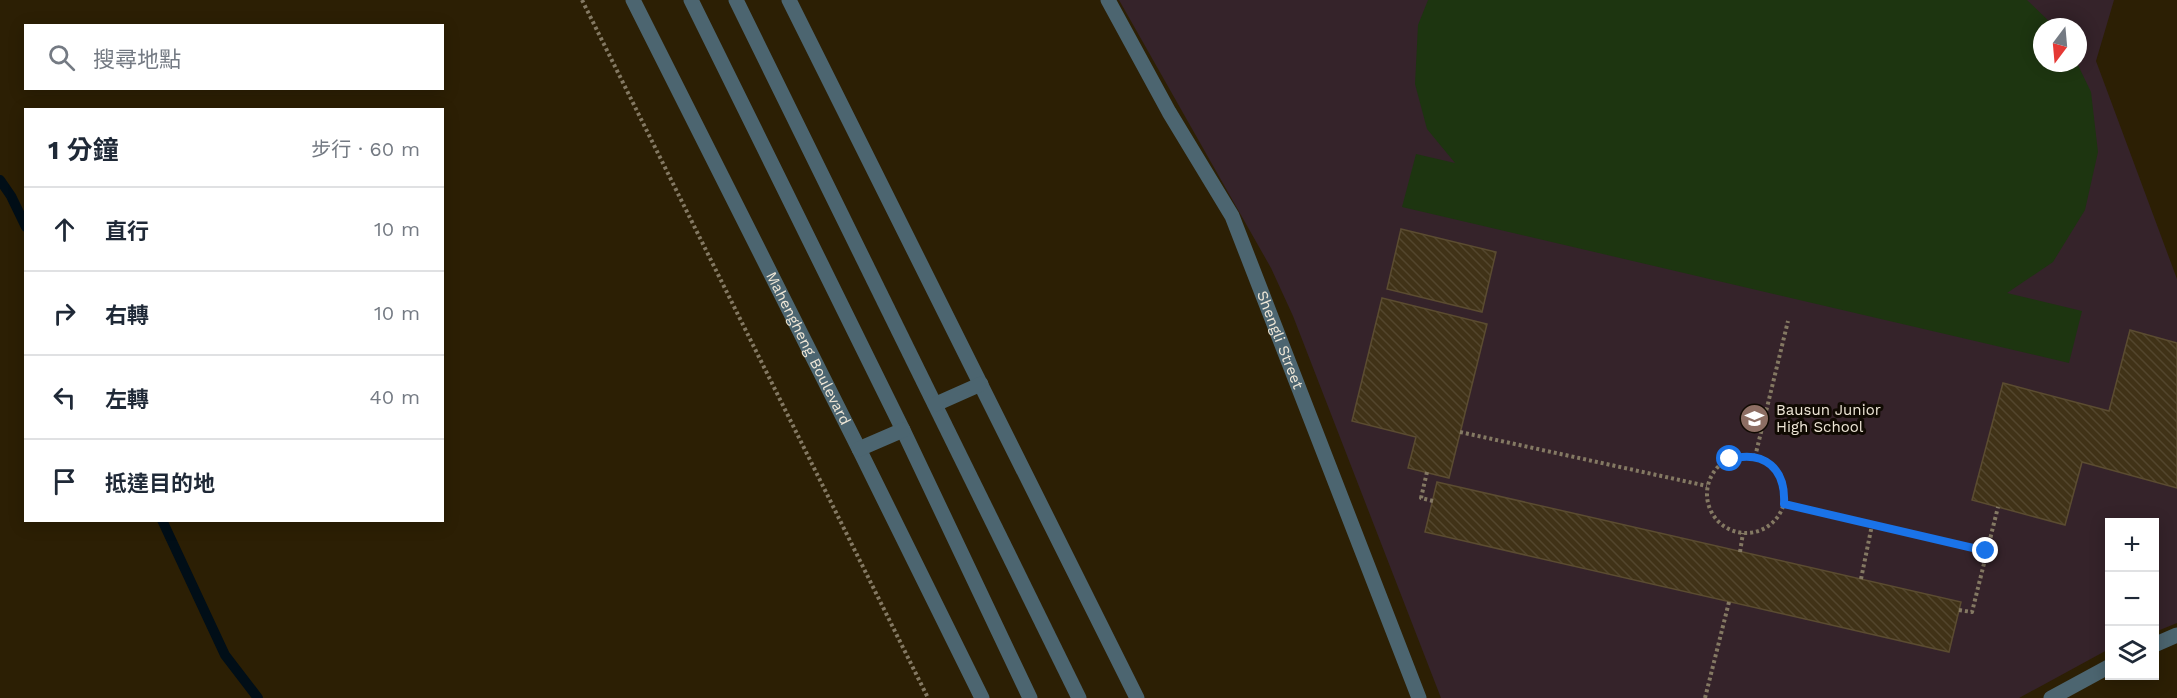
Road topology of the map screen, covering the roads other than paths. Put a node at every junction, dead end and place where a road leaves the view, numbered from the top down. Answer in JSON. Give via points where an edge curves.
{"nodes":[{"id":1,"x":633,"y":0,"type":"edge"},
{"id":2,"x":691,"y":0,"type":"edge"},
{"id":3,"x":736,"y":0,"type":"edge"},
{"id":4,"x":789,"y":0,"type":"edge"},
{"id":5,"x":1108,"y":0,"type":"edge"},
{"id":6,"x":981,"y":384,"type":"junction"},
{"id":7,"x":936,"y":404,"type":"junction"},
{"id":8,"x":903,"y":430,"type":"junction"},
{"id":9,"x":859,"y":449,"type":"junction"},
{"id":10,"x":2177,"y":635,"type":"edge"},
{"id":11,"x":2159,"y":643,"type":"edge"},
{"id":12,"x":2105,"y":668,"type":"edge"},
{"id":13,"x":982,"y":698,"type":"edge"},
{"id":14,"x":1030,"y":698,"type":"edge"},
{"id":15,"x":1079,"y":698,"type":"edge"},
{"id":16,"x":1137,"y":698,"type":"edge"},
{"id":17,"x":1419,"y":698,"type":"edge"},
{"id":18,"x":2051,"y":698,"type":"edge"}],
"edges":[{"from":1,"to":9,"type":"street","name":"Mahengheng Boulevard"},
{"from":2,"to":8,"type":"street"},
{"from":3,"to":7,"type":"street"},
{"from":4,"to":6,"type":"street"},
{"from":5,"to":17,"type":"street","name":"Shengli Street","via":[[1232,216]]},
{"from":6,"to":7,"type":"street"},
{"from":6,"to":16,"type":"street"},
{"from":7,"to":15,"type":"street"},
{"from":8,"to":9,"type":"street"},
{"from":8,"to":14,"type":"street"},
{"from":9,"to":13,"type":"street","name":"Mahengheng Boulevard"},
{"from":10,"to":11,"type":"street"},
{"from":12,"to":18,"type":"street"}]}
